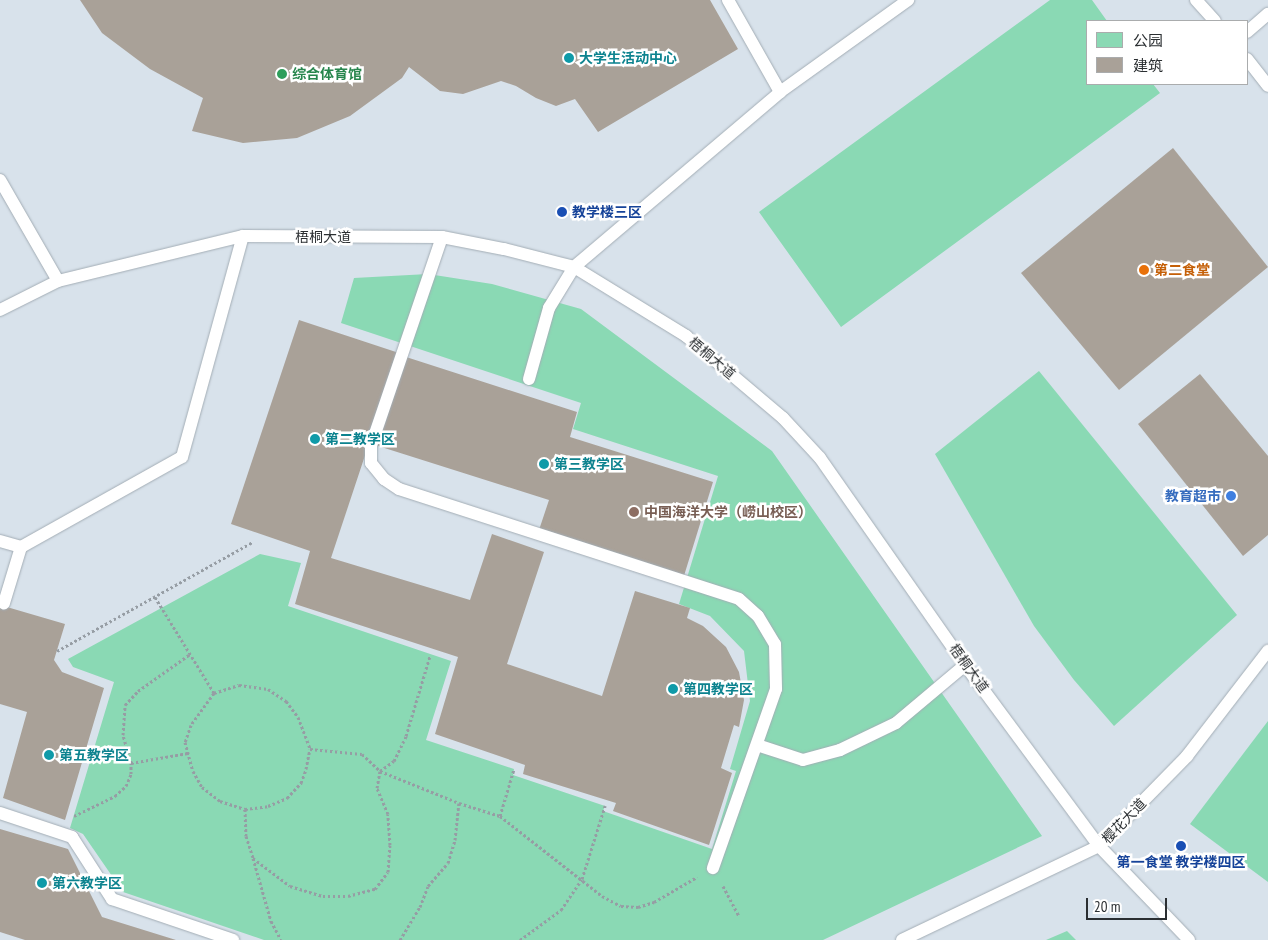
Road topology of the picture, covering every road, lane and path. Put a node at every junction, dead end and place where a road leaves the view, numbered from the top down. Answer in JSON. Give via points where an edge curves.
{"nodes":[{"id":1,"x":728,"y":0,"type":"edge"},
{"id":2,"x":908,"y":0,"type":"edge"},
{"id":3,"x":1196,"y":0,"type":"edge"},
{"id":4,"x":1268,"y":14,"type":"edge"},
{"id":5,"x":1214,"y":20,"type":"edge"},
{"id":6,"x":1248,"y":31,"type":"edge"},
{"id":7,"x":1248,"y":60,"type":"edge"},
{"id":8,"x":1268,"y":86,"type":"edge"},
{"id":9,"x":780,"y":92,"type":"junction"},
{"id":10,"x":0,"y":180,"type":"edge"},
{"id":11,"x":243,"y":236,"type":"junction"},
{"id":12,"x":442,"y":237,"type":"junction"},
{"id":13,"x":574,"y":267,"type":"junction"},
{"id":14,"x":58,"y":281,"type":"junction"},
{"id":15,"x":0,"y":310,"type":"edge"},
{"id":16,"x":529,"y":379,"type":"dead end"},
{"id":17,"x":0,"y":541,"type":"edge"},
{"id":18,"x":253,"y":542,"type":"dead end"},
{"id":19,"x":21,"y":548,"type":"junction"},
{"id":20,"x":155,"y":597,"type":"junction"},
{"id":21,"x":4,"y":603,"type":"dead end"},
{"id":22,"x":57,"y":651,"type":"dead end"},
{"id":23,"x":1268,"y":651,"type":"edge"},
{"id":24,"x":190,"y":654,"type":"junction"},
{"id":25,"x":430,"y":656,"type":"dead end"},
{"id":26,"x":966,"y":664,"type":"junction"},
{"id":27,"x":214,"y":693,"type":"junction"},
{"id":28,"x":757,"y":745,"type":"junction"},
{"id":29,"x":310,"y":748,"type":"junction"},
{"id":30,"x":188,"y":753,"type":"junction"},
{"id":31,"x":131,"y":763,"type":"junction"},
{"id":32,"x":514,"y":769,"type":"dead end"},
{"id":33,"x":380,"y":771,"type":"junction"},
{"id":34,"x":459,"y":803,"type":"junction"},
{"id":35,"x":605,"y":806,"type":"dead end"},
{"id":36,"x":246,"y":809,"type":"junction"},
{"id":37,"x":0,"y":813,"type":"edge"},
{"id":38,"x":500,"y":816,"type":"junction"},
{"id":39,"x":66,"y":836,"type":"junction"},
{"id":40,"x":1099,"y":846,"type":"junction"},
{"id":41,"x":253,"y":858,"type":"junction"},
{"id":42,"x":713,"y":868,"type":"junction"},
{"id":43,"x":582,"y":879,"type":"junction"},
{"id":44,"x":739,"y":916,"type":"dead end"},
{"id":45,"x":232,"y":940,"type":"edge"},
{"id":46,"x":281,"y":940,"type":"edge"},
{"id":47,"x":400,"y":940,"type":"edge"},
{"id":48,"x":520,"y":940,"type":"edge"},
{"id":49,"x":902,"y":940,"type":"edge"},
{"id":50,"x":1189,"y":940,"type":"edge"}],
"edges":[{"from":1,"to":9,"type":"lane"},
{"from":2,"to":9,"type":"lane"},
{"from":3,"to":5,"type":"lane"},
{"from":4,"to":6,"type":"lane"},
{"from":7,"to":8,"type":"lane"},
{"from":9,"to":13,"type":"lane"},
{"from":10,"to":14,"type":"lane"},
{"from":11,"to":12,"type":"lane","name":"梧桐大道"},
{"from":11,"to":14,"type":"lane","name":"梧桐大道"},
{"from":11,"to":19,"type":"lane","via":[[182,457]]},
{"from":12,"to":13,"type":"lane","name":"梧桐大道"},
{"from":12,"to":28,"type":"lane","via":[[374,437],[371,463],[384,479],[399,489],[739,599],[758,616],[775,644],[776,689]]},
{"from":13,"to":16,"type":"lane","via":[[549,308]]},
{"from":13,"to":26,"type":"lane","name":"梧桐大道","via":[[686,336],[783,418],[820,458]]},
{"from":14,"to":15,"type":"lane","name":"梧桐大道"},
{"from":17,"to":19,"type":"lane"},
{"from":18,"to":20,"type":"path"},
{"from":19,"to":21,"type":"lane"},
{"from":20,"to":22,"type":"path"},
{"from":20,"to":24,"type":"path"},
{"from":23,"to":40,"type":"lane","name":"樱花大道","via":[[1187,756]]},
{"from":24,"to":27,"type":"path"},
{"from":24,"to":31,"type":"path","via":[[138,691],[125,705],[123,735]]},
{"from":25,"to":33,"type":"path","via":[[406,736],[394,761]]},
{"from":26,"to":28,"type":"lane","via":[[896,723],[840,750],[803,760]]},
{"from":26,"to":40,"type":"lane","name":"梧桐大道"},
{"from":27,"to":29,"type":"path","via":[[239,685],[268,689],[286,702],[298,717]]},
{"from":27,"to":30,"type":"path","via":[[191,724],[185,742]]},
{"from":28,"to":42,"type":"lane"},
{"from":29,"to":33,"type":"path","via":[[362,754]]},
{"from":29,"to":36,"type":"path","via":[[301,783],[286,798],[268,806]]},
{"from":30,"to":31,"type":"path"},
{"from":30,"to":36,"type":"path","via":[[202,787],[220,801]]},
{"from":31,"to":39,"type":"path","via":[[126,786],[115,796],[73,817]]},
{"from":32,"to":38,"type":"path"},
{"from":33,"to":34,"type":"path"},
{"from":33,"to":41,"type":"path","via":[[377,788],[388,814],[390,845],[388,872],[375,889],[348,896],[323,896],[290,886]]},
{"from":34,"to":38,"type":"path"},
{"from":34,"to":47,"type":"path","via":[[455,840],[448,863],[428,886],[420,907]]},
{"from":35,"to":43,"type":"path"},
{"from":36,"to":41,"type":"path","via":[[246,836]]},
{"from":37,"to":39,"type":"lane"},
{"from":38,"to":43,"type":"path"},
{"from":39,"to":45,"type":"lane","via":[[72,837],[112,899]]},
{"from":40,"to":49,"type":"lane","name":"樱花大道"},
{"from":40,"to":50,"type":"lane","name":"梧桐大道"},
{"from":41,"to":46,"type":"path","via":[[271,921]]},
{"from":42,"to":43,"type":"path","via":[[654,902],[638,907],[621,906],[602,896]]},
{"from":42,"to":44,"type":"path"},
{"from":43,"to":48,"type":"path","via":[[561,910]]}]}
